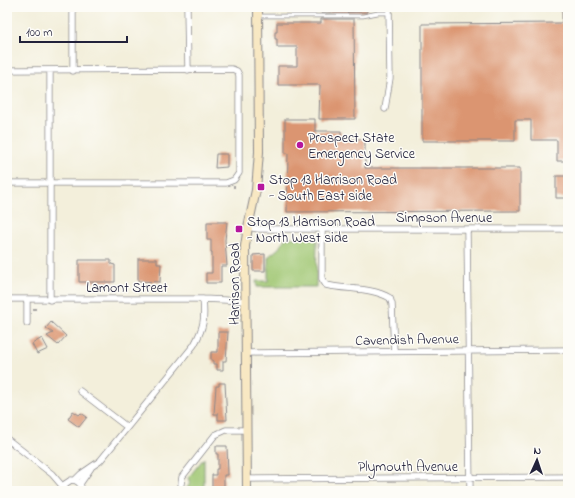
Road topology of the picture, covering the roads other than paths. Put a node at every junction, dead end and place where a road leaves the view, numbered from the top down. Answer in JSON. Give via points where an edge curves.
{"nodes":[{"id":1,"x":73,"y":7,"type":"edge"},
{"id":2,"x":187,"y":7,"type":"edge"},
{"id":3,"x":258,"y":7,"type":"edge"},
{"id":4,"x":389,"y":10,"type":"edge"},
{"id":5,"x":258,"y":16,"type":"junction"},
{"id":6,"x":7,"y":70,"type":"edge"},
{"id":7,"x":188,"y":70,"type":"junction"},
{"id":8,"x":50,"y":71,"type":"junction"},
{"id":9,"x":73,"y":71,"type":"junction"},
{"id":10,"x":386,"y":109,"type":"dead end"},
{"id":11,"x":7,"y":183,"type":"edge"},
{"id":12,"x":49,"y":183,"type":"junction"},
{"id":13,"x":248,"y":227,"type":"junction"},
{"id":14,"x":322,"y":228,"type":"junction"},
{"id":15,"x":467,"y":229,"type":"junction"},
{"id":16,"x":568,"y":229,"type":"edge"},
{"id":17,"x":203,"y":299,"type":"junction"},
{"id":18,"x":7,"y":300,"type":"edge"},
{"id":19,"x":27,"y":300,"type":"junction"},
{"id":20,"x":50,"y":300,"type":"junction"},
{"id":21,"x":246,"y":301,"type":"junction"},
{"id":22,"x":27,"y":323,"type":"dead end"},
{"id":23,"x":469,"y":350,"type":"junction"},
{"id":24,"x":568,"y":350,"type":"edge"},
{"id":25,"x":394,"y":351,"type":"junction"},
{"id":26,"x":247,"y":353,"type":"junction"},
{"id":27,"x":80,"y":391,"type":"dead end"},
{"id":28,"x":127,"y":427,"type":"junction"},
{"id":29,"x":247,"y":430,"type":"junction"},
{"id":30,"x":7,"y":439,"type":"edge"},
{"id":31,"x":92,"y":466,"type":"junction"},
{"id":32,"x":52,"y":474,"type":"junction"},
{"id":33,"x":568,"y":477,"type":"edge"},
{"id":34,"x":470,"y":478,"type":"junction"},
{"id":35,"x":248,"y":479,"type":"junction"},
{"id":36,"x":72,"y":481,"type":"junction"},
{"id":37,"x":181,"y":484,"type":"dead end"},
{"id":38,"x":64,"y":489,"type":"edge"},
{"id":39,"x":81,"y":489,"type":"edge"},
{"id":40,"x":248,"y":491,"type":"edge"},
{"id":41,"x":470,"y":491,"type":"edge"}],
"edges":[{"from":1,"to":9,"type":"street"},
{"from":2,"to":7,"type":"street"},
{"from":3,"to":5,"type":"street","name":"Harrison Road"},
{"from":4,"to":5,"type":"lane","via":[[363,16]]},
{"from":4,"to":10,"type":"street","via":[[390,78]]},
{"from":5,"to":13,"type":"street","name":"Harrison Road","via":[[259,152],[256,190]]},
{"from":6,"to":8,"type":"street"},
{"from":7,"to":9,"type":"street"},
{"from":7,"to":12,"type":"street","via":[[225,69],[237,71],[239,75],[238,173],[234,180],[226,183]]},
{"from":8,"to":9,"type":"street"},
{"from":8,"to":12,"type":"street"},
{"from":11,"to":12,"type":"street"},
{"from":12,"to":20,"type":"street"},
{"from":13,"to":14,"type":"street","name":"Simpson Avenue"},
{"from":13,"to":21,"type":"street","name":"Harrison Road","via":[[245,246]]},
{"from":14,"to":15,"type":"street","name":"Simpson Avenue"},
{"from":14,"to":25,"type":"street","via":[[322,279],[326,285],[336,288],[381,292],[390,298]]},
{"from":15,"to":16,"type":"street","name":"Simpson Avenue"},
{"from":15,"to":23,"type":"street"},
{"from":17,"to":20,"type":"street","name":"Lamont Street"},
{"from":17,"to":21,"type":"street","name":"Lamont Street"},
{"from":17,"to":28,"type":"street","via":[[202,331],[194,345]]},
{"from":18,"to":19,"type":"street","name":"Lamont Street"},
{"from":19,"to":20,"type":"street","name":"Lamont Street"},
{"from":19,"to":22,"type":"street"},
{"from":21,"to":26,"type":"street","name":"Harrison Road"},
{"from":23,"to":24,"type":"street","name":"Cavendish Avenue"},
{"from":23,"to":25,"type":"street","name":"Cavendish Avenue"},
{"from":23,"to":34,"type":"street"},
{"from":25,"to":26,"type":"street","name":"Cavendish Avenue"},
{"from":26,"to":29,"type":"street","name":"Harrison Road"},
{"from":27,"to":28,"type":"street"},
{"from":28,"to":31,"type":"street","via":[[100,462]]},
{"from":29,"to":35,"type":"street","name":"Harrison Road"},
{"from":29,"to":37,"type":"street","via":[[226,430],[216,435],[182,477]]},
{"from":30,"to":32,"type":"street"},
{"from":31,"to":36,"type":"street"},
{"from":31,"to":39,"type":"street"},
{"from":32,"to":36,"type":"street"},
{"from":32,"to":38,"type":"street"},
{"from":33,"to":34,"type":"street","name":"Plymouth Avenue"},
{"from":34,"to":35,"type":"street","name":"Plymouth Avenue"},
{"from":34,"to":41,"type":"street"},
{"from":35,"to":40,"type":"street","name":"Harrison Road"},
{"from":36,"to":38,"type":"street","via":[[65,484]]},
{"from":36,"to":39,"type":"street"}]}
